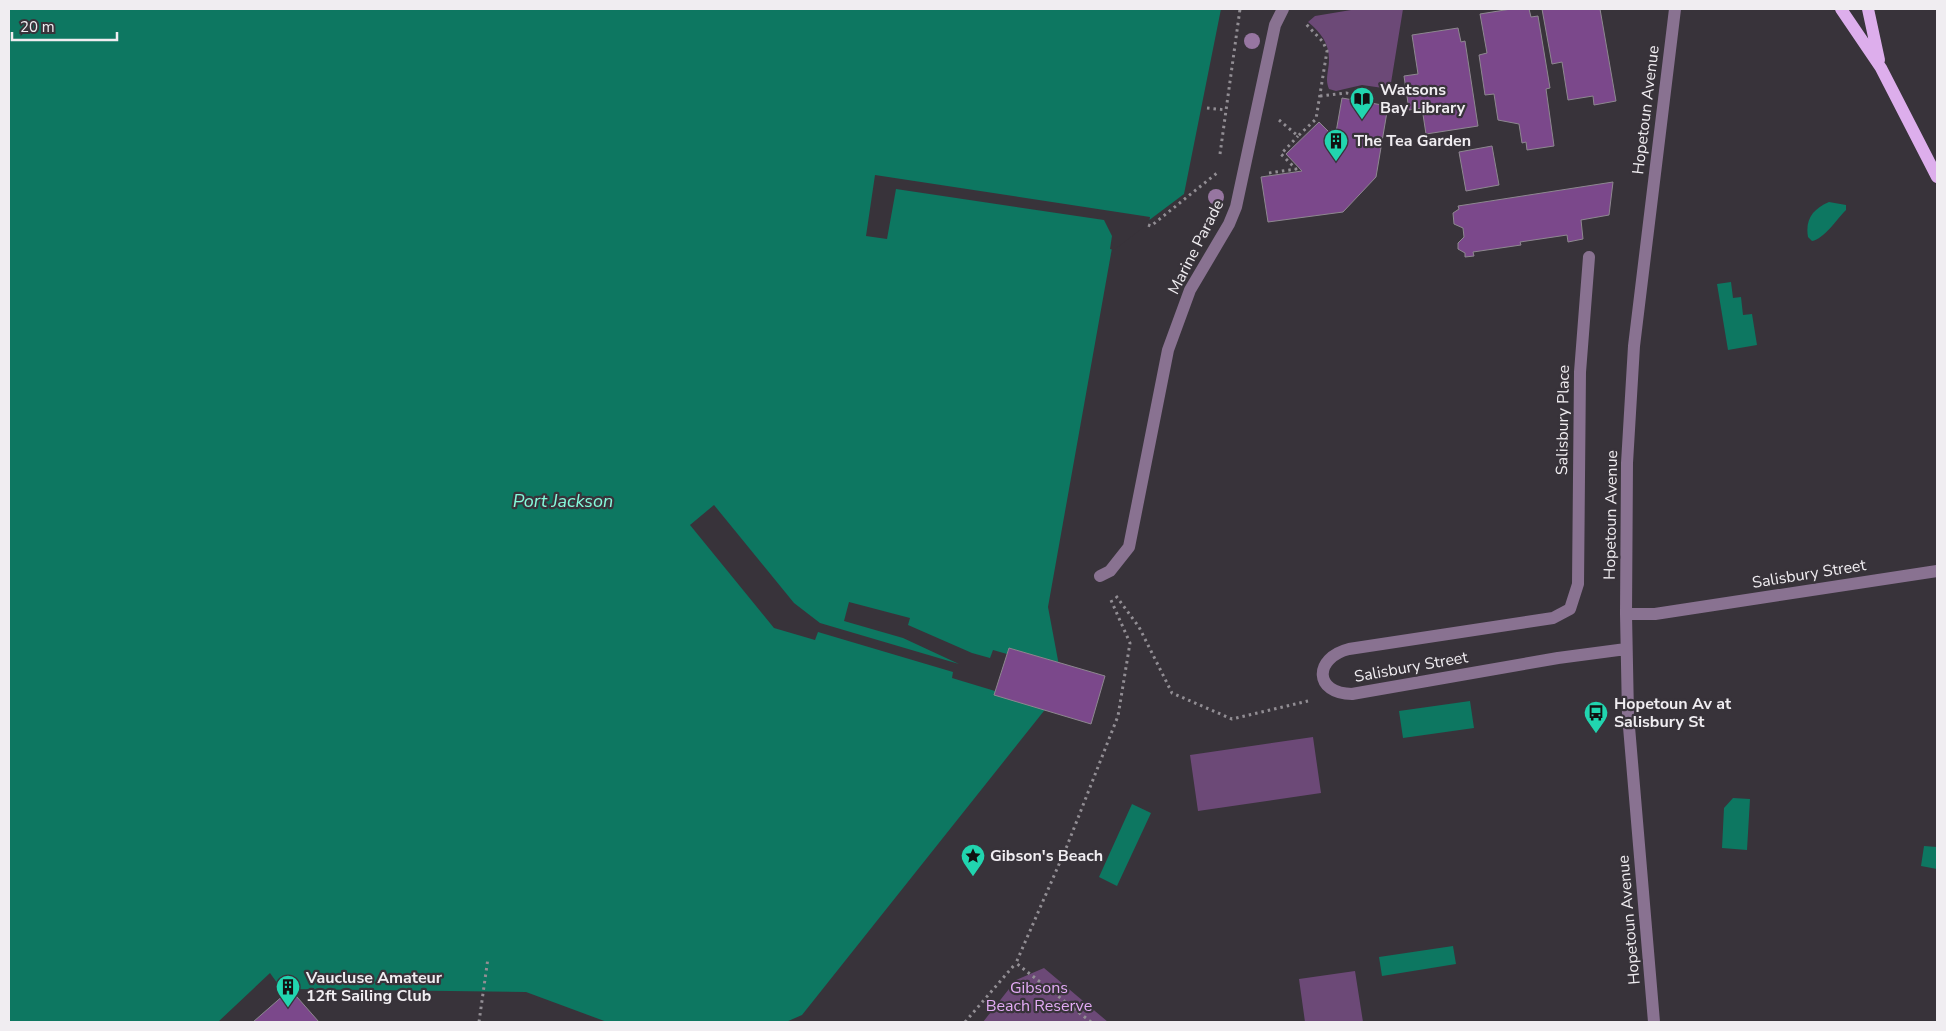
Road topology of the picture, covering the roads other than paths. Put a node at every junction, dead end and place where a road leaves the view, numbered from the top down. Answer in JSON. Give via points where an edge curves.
{"nodes":[{"id":1,"x":1282,"y":9,"type":"edge"},
{"id":2,"x":1675,"y":9,"type":"edge"},
{"id":3,"x":1841,"y":9,"type":"edge"},
{"id":4,"x":1868,"y":9,"type":"edge"},
{"id":5,"x":1881,"y":68,"type":"junction"},
{"id":6,"x":1937,"y":177,"type":"edge"},
{"id":7,"x":1589,"y":258,"type":"dead end"},
{"id":8,"x":1937,"y":571,"type":"edge"},
{"id":9,"x":1100,"y":576,"type":"road end"},
{"id":10,"x":1578,"y":584,"type":"joint"},
{"id":11,"x":1626,"y":614,"type":"junction"},
{"id":12,"x":1626,"y":649,"type":"junction"},
{"id":13,"x":1654,"y":1022,"type":"edge"}],
"edges":[{"from":1,"to":9,"type":"street","name":"Marine Parade","via":[[1274,25],[1236,207],[1190,290],[1168,350],[1130,546],[1110,571]]},
{"from":2,"to":11,"type":"street","name":"Hopetoun Avenue","via":[[1629,400]]},
{"from":3,"to":5,"type":"main road"},
{"from":4,"to":5,"type":"main road"},
{"from":5,"to":6,"type":"main road"},
{"from":7,"to":10,"type":"street","name":"Salisbury Place","via":[[1579,381]]},
{"from":8,"to":11,"type":"street","name":"Salisbury Street","via":[[1654,614]]},
{"from":10,"to":12,"type":"street","name":"Salisbury Street","via":[[1572,604],[1559,616],[1342,650],[1325,662],[1324,680],[1336,693],[1352,694]]},
{"from":11,"to":12,"type":"street","name":"Hopetoun Avenue"},
{"from":12,"to":13,"type":"street","name":"Hopetoun Avenue","via":[[1628,715]]}]}
